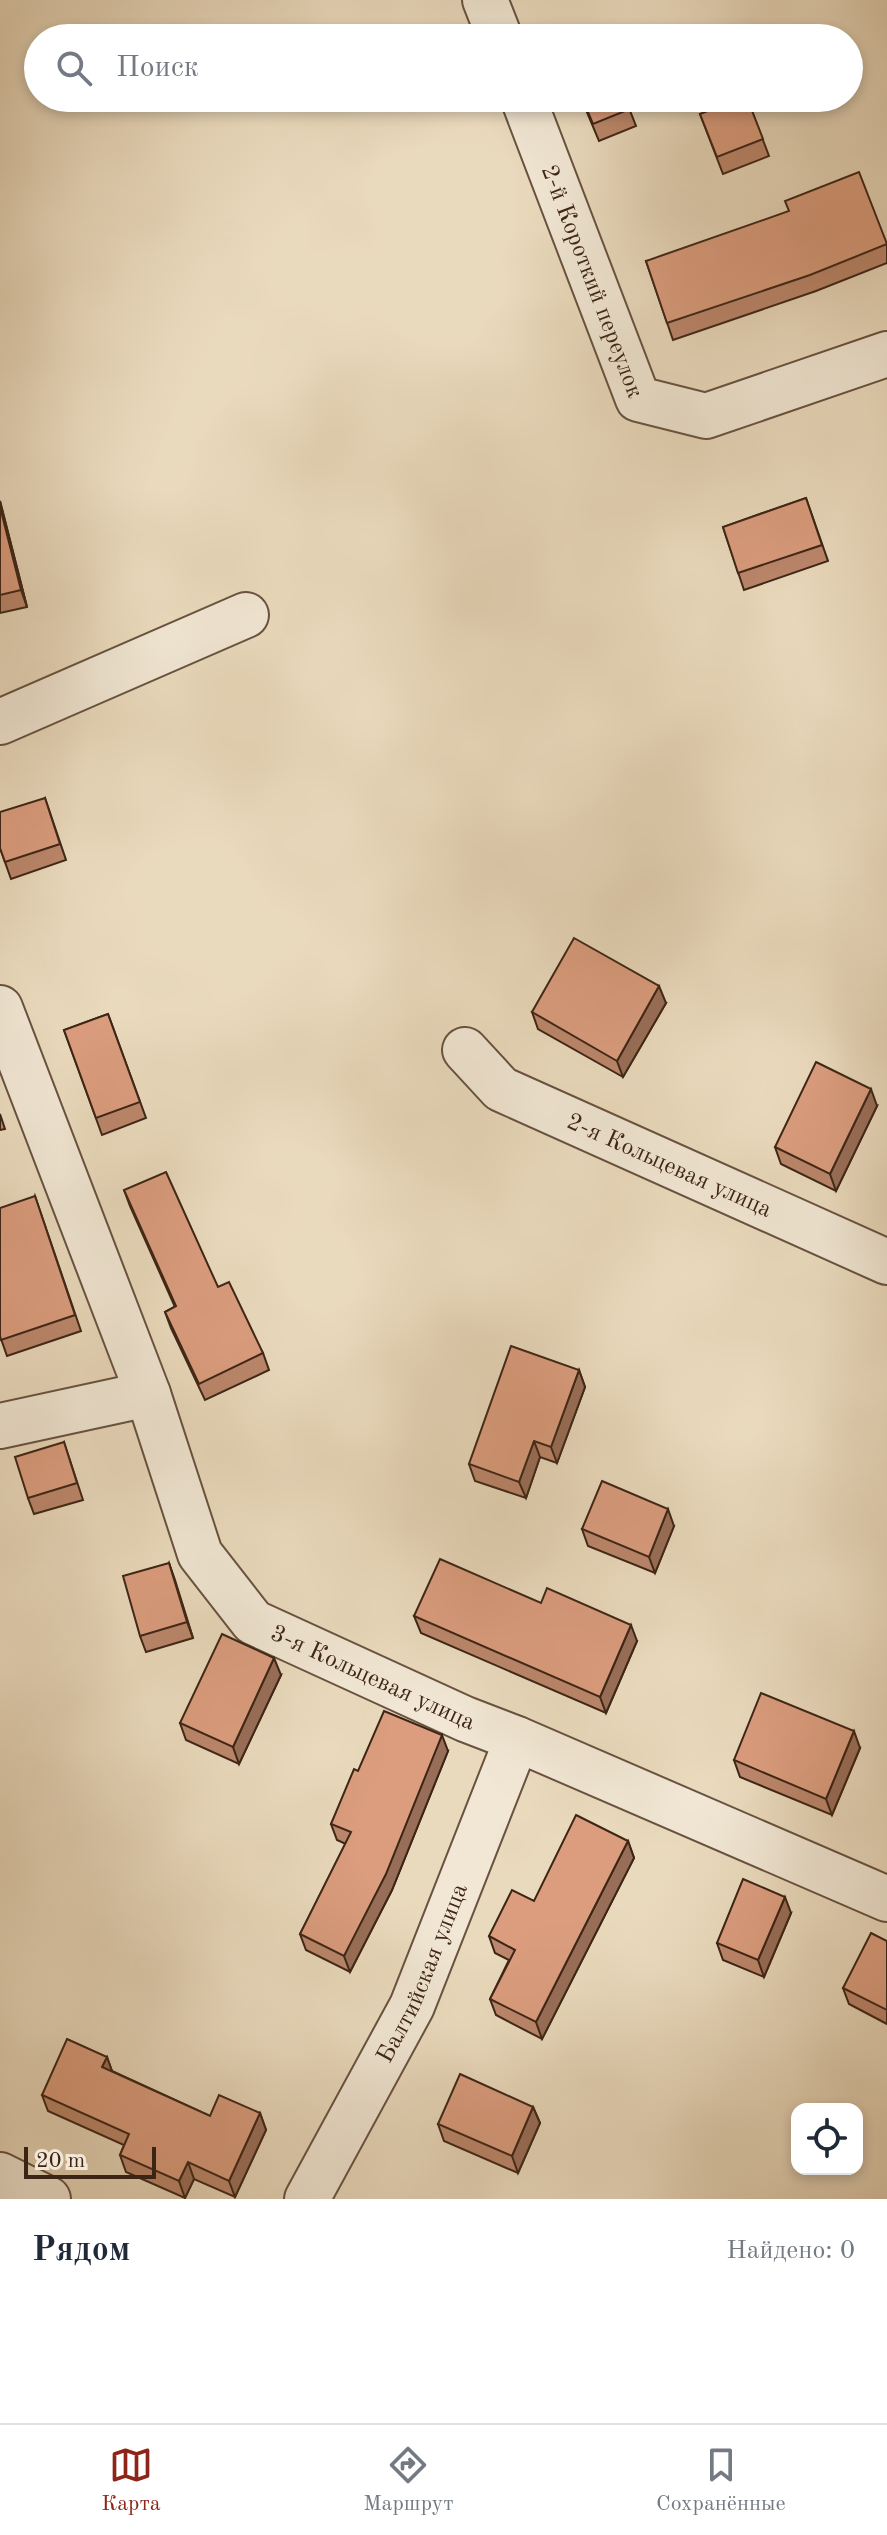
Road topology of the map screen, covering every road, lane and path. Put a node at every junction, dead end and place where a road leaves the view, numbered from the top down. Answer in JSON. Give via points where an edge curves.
{"nodes":[{"id":1,"x":485,"y":0,"type":"edge"},
{"id":2,"x":494,"y":24,"type":"edge"},
{"id":3,"x":528,"y":112,"type":"edge"},
{"id":4,"x":887,"y":354,"type":"edge"},
{"id":5,"x":246,"y":615,"type":"dead end"},
{"id":6,"x":0,"y":722,"type":"edge"},
{"id":7,"x":0,"y":1008,"type":"edge"},
{"id":8,"x":465,"y":1050,"type":"dead end"},
{"id":9,"x":887,"y":1262,"type":"edge"},
{"id":10,"x":148,"y":1394,"type":"junction"},
{"id":11,"x":0,"y":1426,"type":"edge"},
{"id":12,"x":517,"y":1739,"type":"junction"},
{"id":13,"x":887,"y":1899,"type":"edge"},
{"id":14,"x":0,"y":2175,"type":"edge"},
{"id":15,"x":48,"y":2199,"type":"edge"},
{"id":16,"x":307,"y":2199,"type":"edge"}],
"edges":[{"from":1,"to":2,"type":"street"},
{"from":3,"to":4,"type":"street","name":"2-й Короткий переулок","via":[[638,399],[706,416]]},
{"from":5,"to":6,"type":"street"},
{"from":7,"to":10,"type":"street","name":"3-я Кольцевая улица"},
{"from":8,"to":9,"type":"street","name":"2-я Кольцевая улица","via":[[501,1089]]},
{"from":10,"to":11,"type":"street"},
{"from":10,"to":12,"type":"street","name":"3-я Кольцевая улица","via":[[200,1554],[253,1622]]},
{"from":12,"to":13,"type":"street","name":"3-я Кольцевая улица"},
{"from":12,"to":16,"type":"street","name":"Балтийская улица","via":[[412,2006]]},
{"from":14,"to":15,"type":"street"}]}
